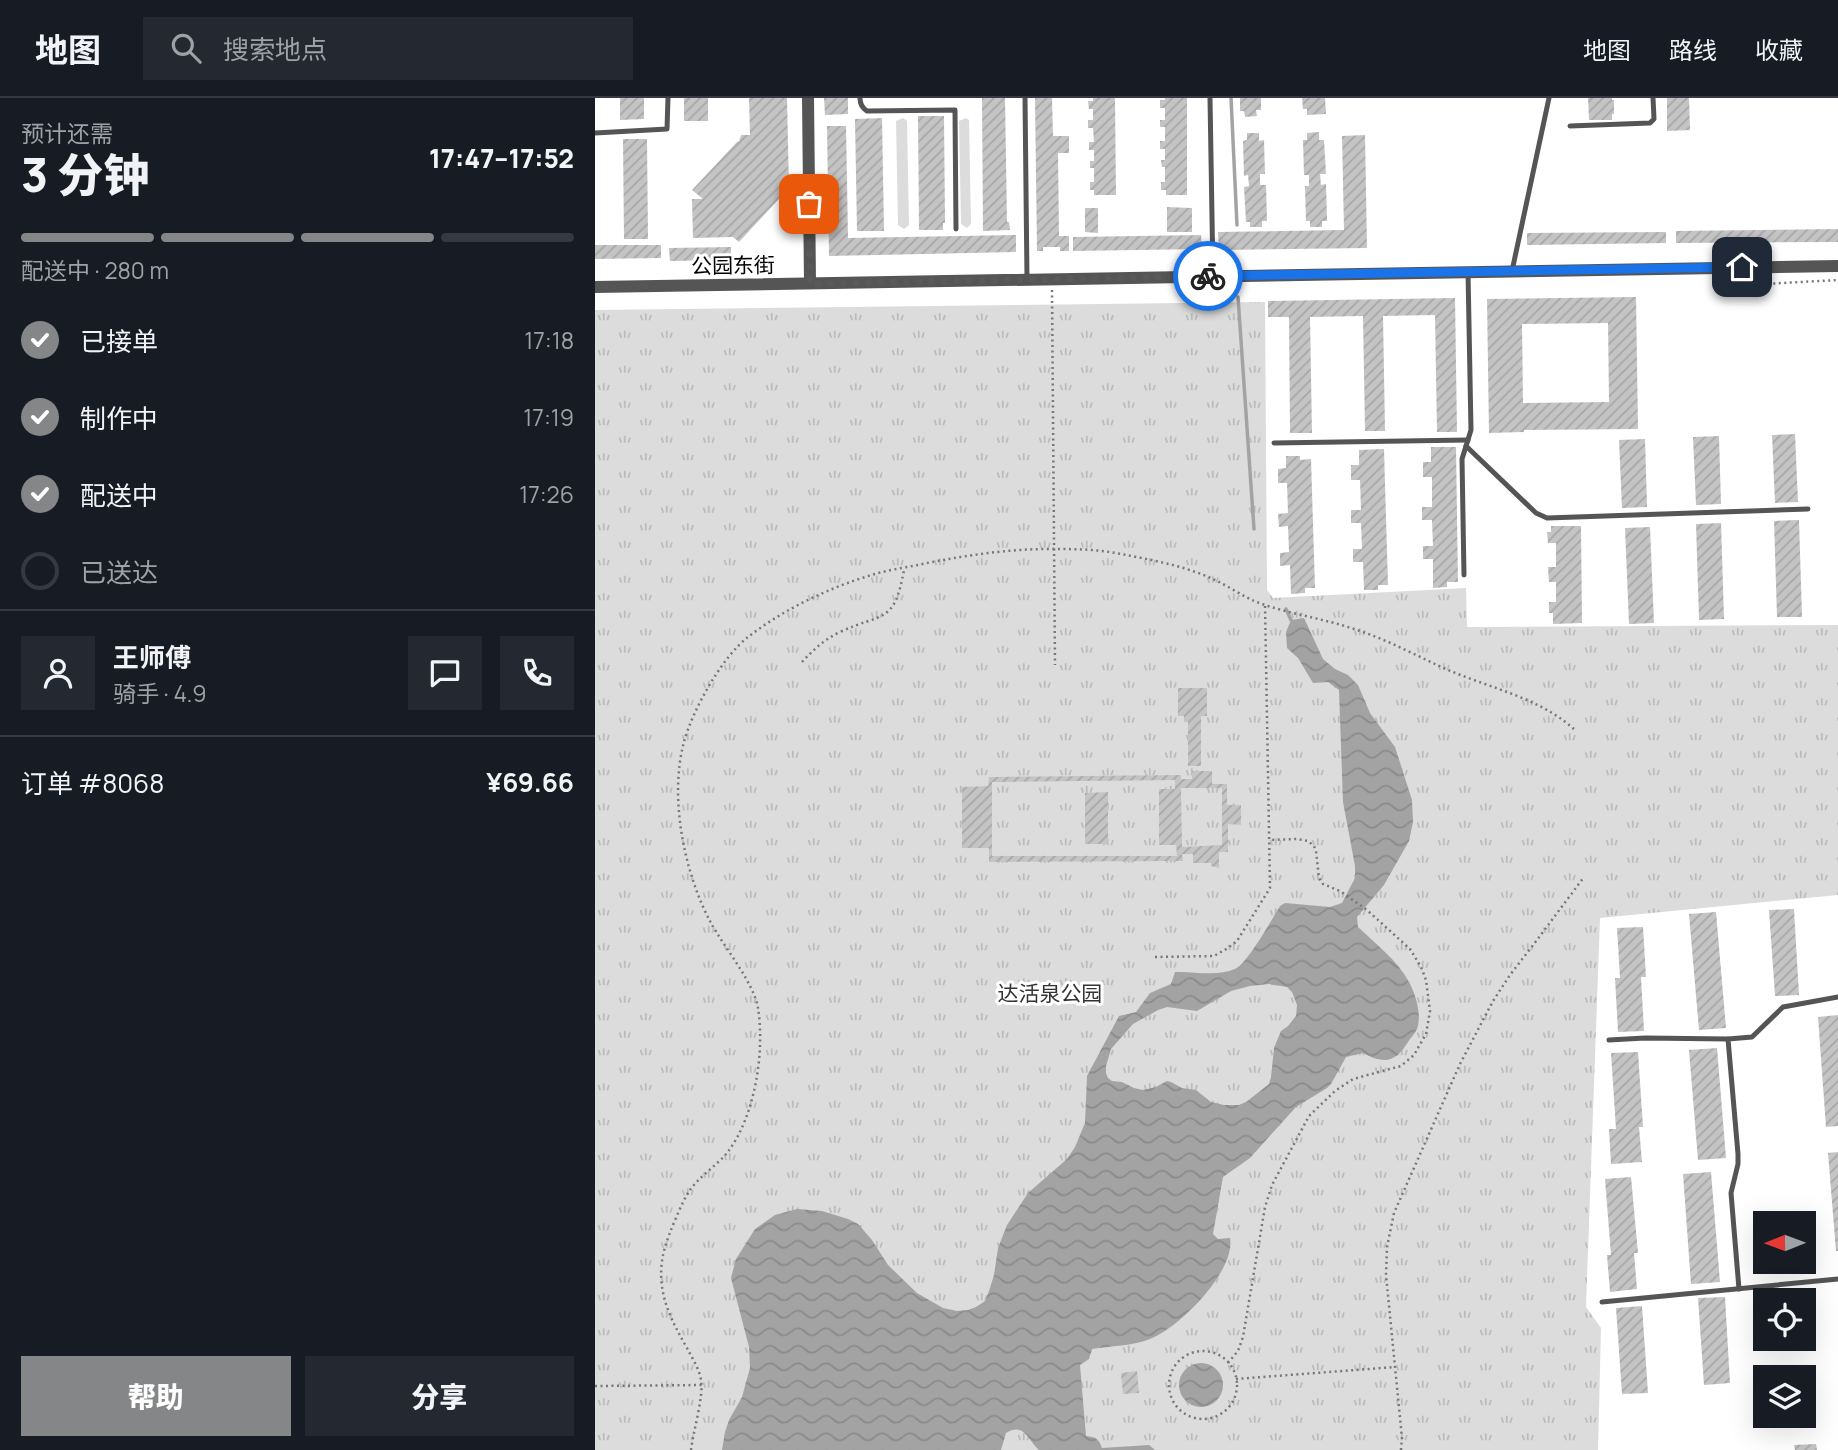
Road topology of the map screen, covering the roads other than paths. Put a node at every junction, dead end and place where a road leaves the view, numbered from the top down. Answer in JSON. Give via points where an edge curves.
{"nodes":[{"id":1,"x":668,"y":98,"type":"edge"},
{"id":2,"x":808,"y":98,"type":"edge"},
{"id":3,"x":860,"y":98,"type":"edge"},
{"id":4,"x":1025,"y":98,"type":"edge"},
{"id":5,"x":1210,"y":98,"type":"edge"},
{"id":6,"x":1549,"y":98,"type":"edge"},
{"id":7,"x":1653,"y":98,"type":"edge"},
{"id":8,"x":1570,"y":126,"type":"dead end"},
{"id":9,"x":595,"y":133,"type":"edge"},
{"id":10,"x":956,"y":229,"type":"dead end"},
{"id":11,"x":1838,"y":266,"type":"edge"},
{"id":12,"x":1512,"y":271,"type":"junction"},
{"id":13,"x":1468,"y":272,"type":"junction"},
{"id":14,"x":1213,"y":276,"type":"junction"},
{"id":15,"x":1027,"y":279,"type":"junction"},
{"id":16,"x":810,"y":284,"type":"junction"},
{"id":17,"x":595,"y":287,"type":"edge"},
{"id":18,"x":1274,"y":443,"type":"dead end"},
{"id":19,"x":1467,"y":443,"type":"junction"},
{"id":20,"x":1808,"y":509,"type":"dead end"},
{"id":21,"x":1464,"y":575,"type":"dead end"},
{"id":22,"x":1838,"y":997,"type":"edge"},
{"id":23,"x":1728,"y":1039,"type":"junction"},
{"id":24,"x":1609,"y":1040,"type":"dead end"},
{"id":25,"x":1838,"y":1279,"type":"edge"},
{"id":26,"x":1739,"y":1289,"type":"junction"},
{"id":27,"x":1602,"y":1302,"type":"dead end"}],
"edges":[{"from":1,"to":9,"type":"lane","via":[[667,129]]},
{"from":2,"to":16,"type":"street"},
{"from":3,"to":10,"type":"lane","via":[[867,111],[955,110]]},
{"from":4,"to":15,"type":"lane"},
{"from":5,"to":14,"type":"lane"},
{"from":6,"to":12,"type":"lane"},
{"from":7,"to":8,"type":"lane","via":[[1650,123]]},
{"from":11,"to":12,"type":"street","name":"公园东街"},
{"from":12,"to":13,"type":"street","name":"公园东街"},
{"from":13,"to":14,"type":"street","name":"公园东街"},
{"from":13,"to":19,"type":"lane","via":[[1471,430]]},
{"from":14,"to":15,"type":"street","name":"公园东街"},
{"from":15,"to":16,"type":"street","name":"公园东街"},
{"from":16,"to":17,"type":"street","name":"公园东街"},
{"from":18,"to":19,"type":"lane"},
{"from":19,"to":20,"type":"lane","via":[[1536,513],[1547,517]]},
{"from":19,"to":21,"type":"lane","via":[[1462,459]]},
{"from":22,"to":23,"type":"lane","via":[[1783,1007],[1752,1037]]},
{"from":23,"to":24,"type":"lane"},
{"from":23,"to":26,"type":"lane","via":[[1738,1154],[1731,1193]]},
{"from":25,"to":26,"type":"lane"},
{"from":26,"to":27,"type":"lane"}]}
